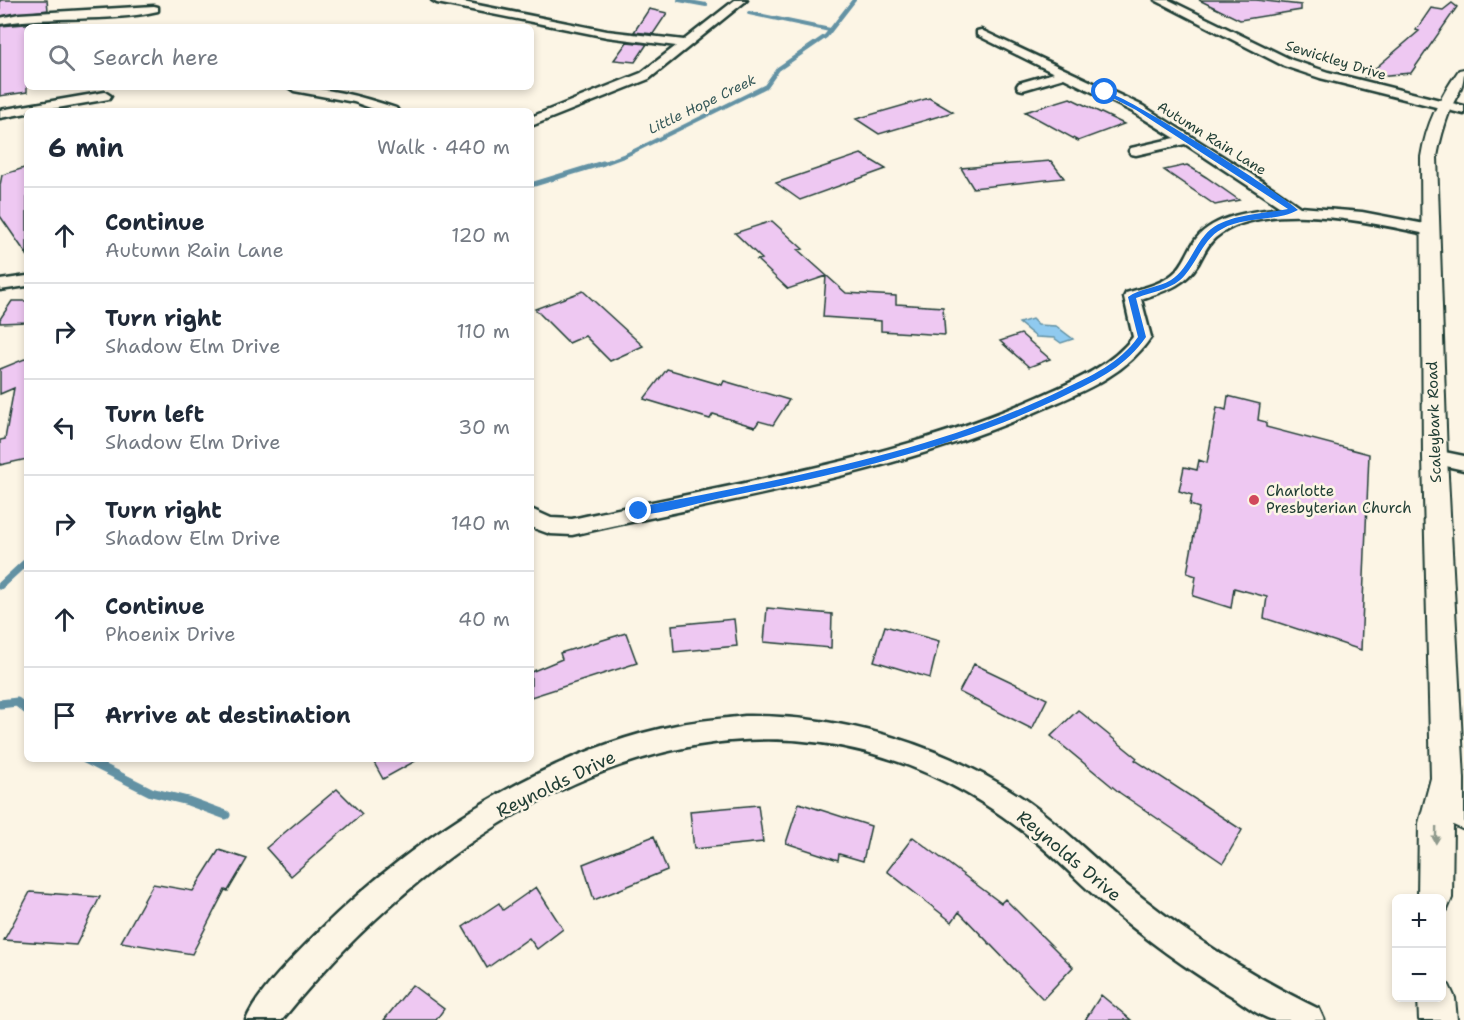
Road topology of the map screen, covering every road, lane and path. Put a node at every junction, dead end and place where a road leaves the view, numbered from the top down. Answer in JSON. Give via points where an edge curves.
{"nodes":[{"id":1,"x":436,"y":0,"type":"edge"},
{"id":2,"x":742,"y":0,"type":"edge"},
{"id":3,"x":1160,"y":0,"type":"edge"},
{"id":4,"x":154,"y":9,"type":"dead end"},
{"id":5,"x":0,"y":21,"type":"edge"},
{"id":6,"x":981,"y":33,"type":"dead end"},
{"id":7,"x":686,"y":44,"type":"junction"},
{"id":8,"x":1464,"y":73,"type":"edge"},
{"id":9,"x":1064,"y":74,"type":"junction"},
{"id":10,"x":1023,"y":86,"type":"dead end"},
{"id":11,"x":310,"y":90,"type":"edge"},
{"id":12,"x":105,"y":96,"type":"dead end"},
{"id":13,"x":1444,"y":106,"type":"junction"},
{"id":14,"x":35,"y":108,"type":"edge"},
{"id":15,"x":382,"y":108,"type":"edge"},
{"id":16,"x":24,"y":110,"type":"edge"},
{"id":17,"x":1464,"y":110,"type":"edge"},
{"id":18,"x":0,"y":114,"type":"edge"},
{"id":19,"x":534,"y":121,"type":"edge"},
{"id":20,"x":1186,"y":140,"type":"junction"},
{"id":21,"x":1136,"y":151,"type":"dead end"},
{"id":22,"x":1294,"y":210,"type":"junction"},
{"id":23,"x":1430,"y":230,"type":"junction"},
{"id":24,"x":24,"y":281,"type":"edge"},
{"id":25,"x":0,"y":285,"type":"edge"},
{"id":26,"x":1435,"y":457,"type":"junction"},
{"id":27,"x":1464,"y":463,"type":"edge"},
{"id":28,"x":534,"y":519,"type":"edge"},
{"id":29,"x":1456,"y":781,"type":"edge"},
{"id":30,"x":1464,"y":814,"type":"edge"},
{"id":31,"x":1435,"y":894,"type":"edge"},
{"id":32,"x":1436,"y":1002,"type":"edge"},
{"id":33,"x":262,"y":1020,"type":"edge"},
{"id":34,"x":1308,"y":1020,"type":"edge"},
{"id":35,"x":1438,"y":1020,"type":"edge"}],
"edges":[{"from":1,"to":7,"type":"street","via":[[607,34]]},
{"from":2,"to":7,"type":"street"},
{"from":3,"to":13,"type":"street","name":"Sewickley Drive","via":[[1288,63]]},
{"from":4,"to":5,"type":"street","via":[[115,14],[47,13]]},
{"from":6,"to":9,"type":"street","name":"Autumn Rain Lane"},
{"from":7,"to":19,"type":"street","via":[[645,76]]},
{"from":8,"to":13,"type":"street","name":"Scaleybark Road"},
{"from":9,"to":10,"type":"street"},
{"from":9,"to":20,"type":"street","name":"Autumn Rain Lane","via":[[1138,109]]},
{"from":11,"to":15,"type":"street"},
{"from":12,"to":14,"type":"street"},
{"from":13,"to":17,"type":"street","name":"Sewickley Drive"},
{"from":13,"to":23,"type":"street","name":"Scaleybark Road","via":[[1432,136]]},
{"from":16,"to":18,"type":"street"},
{"from":20,"to":21,"type":"street"},
{"from":20,"to":22,"type":"street","name":"Autumn Rain Lane"},
{"from":22,"to":23,"type":"street","via":[[1348,214]]},
{"from":22,"to":28,"type":"street","via":[[1257,216],[1220,227],[1208,235],[1174,282],[1132,297],[1142,337],[1134,349],[1096,377],[1046,402],[905,452],[777,483],[572,527],[557,528]]},
{"from":23,"to":26,"type":"street","name":"Scaleybark Road"},
{"from":24,"to":25,"type":"street"},
{"from":26,"to":27,"type":"street"},
{"from":26,"to":29,"type":"street","name":"Scaleybark Road"},
{"from":29,"to":30,"type":"street","name":"Scaleybark Road"},
{"from":29,"to":31,"type":"street","name":"Scaleybark Road","one_way":true,"via":[[1436,824]]},
{"from":32,"to":35,"type":"street"},
{"from":33,"to":34,"type":"street","name":"Reynolds Drive","via":[[280,995],[351,922],[434,852],[498,810],[588,764],[643,744],[746,727],[826,732],[867,741],[920,758],[973,783],[1024,816],[1143,917],[1219,970]]}]}
